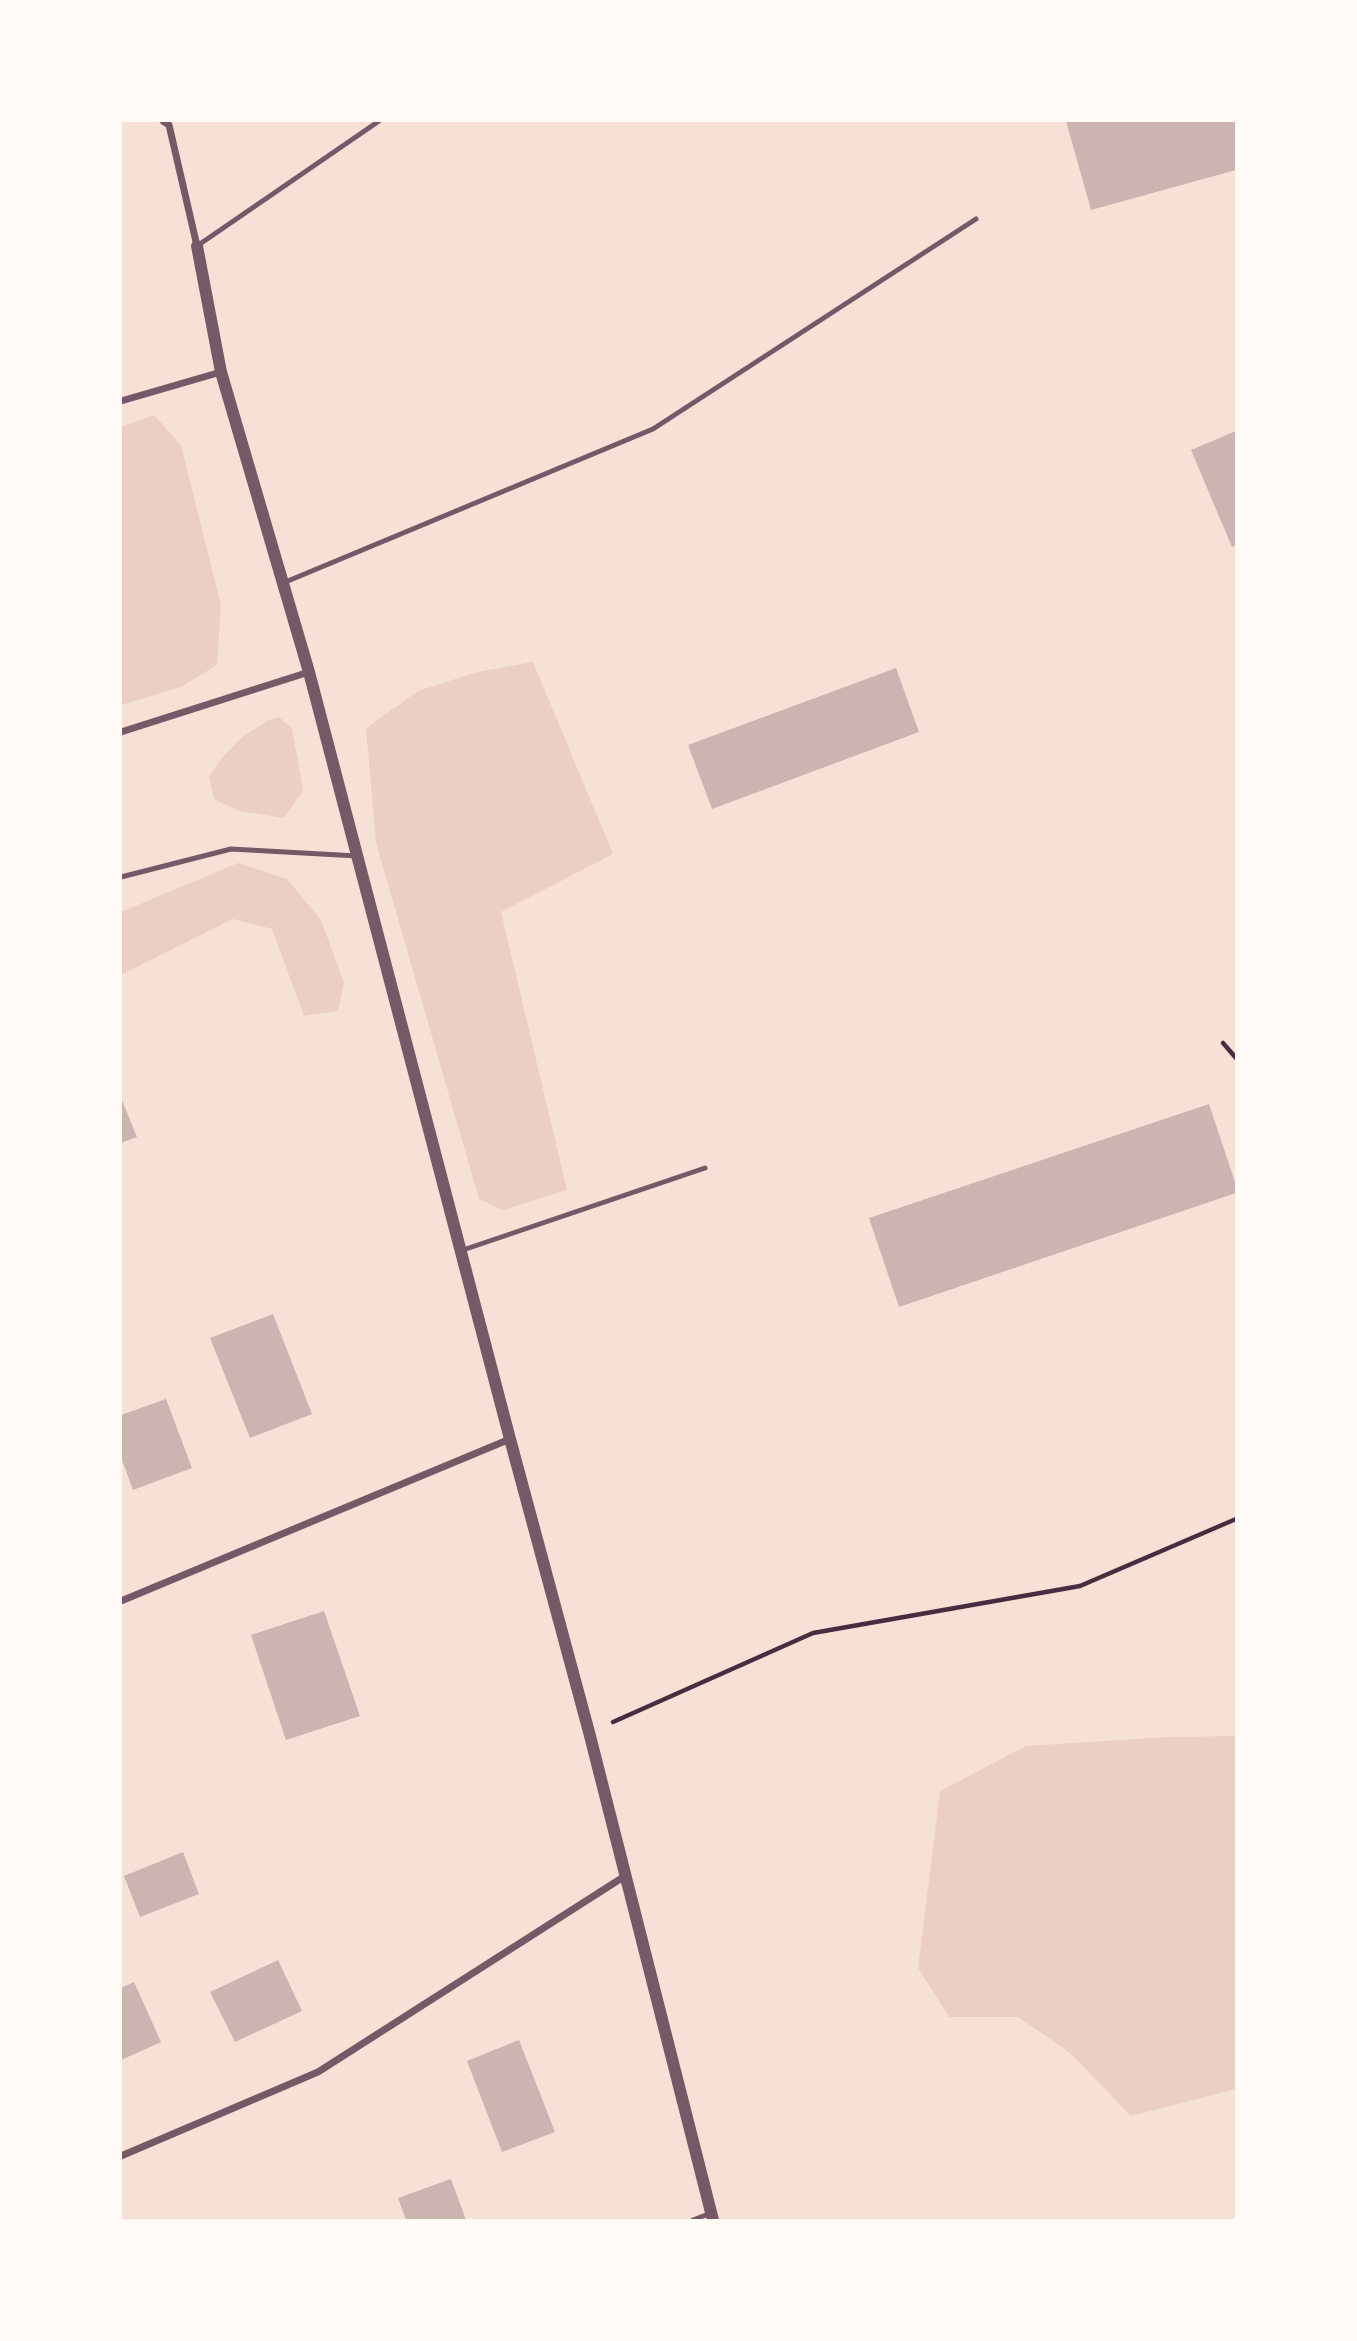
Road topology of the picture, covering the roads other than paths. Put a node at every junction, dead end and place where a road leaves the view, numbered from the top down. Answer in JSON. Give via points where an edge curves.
{"nodes":[{"id":1,"x":163,"y":121,"type":"edge"},
{"id":2,"x":379,"y":121,"type":"edge"},
{"id":3,"x":976,"y":219,"type":"dead end"},
{"id":4,"x":197,"y":246,"type":"junction"},
{"id":5,"x":221,"y":372,"type":"junction"},
{"id":6,"x":121,"y":401,"type":"edge"},
{"id":7,"x":283,"y":583,"type":"junction"},
{"id":8,"x":309,"y":672,"type":"junction"},
{"id":9,"x":121,"y":732,"type":"edge"},
{"id":10,"x":357,"y":856,"type":"junction"},
{"id":11,"x":121,"y":877,"type":"edge"},
{"id":12,"x":705,"y":1168,"type":"dead end"},
{"id":13,"x":460,"y":1251,"type":"junction"},
{"id":14,"x":510,"y":1439,"type":"junction"},
{"id":15,"x":121,"y":1601,"type":"edge"},
{"id":16,"x":625,"y":1875,"type":"junction"},
{"id":17,"x":121,"y":2156,"type":"edge"},
{"id":18,"x":712,"y":2217,"type":"edge"},
{"id":19,"x":693,"y":2220,"type":"edge"}],
"edges":[{"from":1,"to":4,"type":"street","via":[[169,125]]},
{"from":2,"to":4,"type":"lane"},
{"from":3,"to":7,"type":"lane","via":[[653,429]]},
{"from":4,"to":5,"type":"street"},
{"from":5,"to":6,"type":"street"},
{"from":5,"to":7,"type":"street"},
{"from":7,"to":8,"type":"street"},
{"from":8,"to":9,"type":"street"},
{"from":8,"to":10,"type":"street"},
{"from":10,"to":11,"type":"lane","via":[[231,849]]},
{"from":10,"to":13,"type":"street"},
{"from":12,"to":13,"type":"lane"},
{"from":13,"to":14,"type":"street"},
{"from":14,"to":15,"type":"street"},
{"from":14,"to":16,"type":"street"},
{"from":16,"to":17,"type":"street","via":[[318,2072]]},
{"from":16,"to":18,"type":"street"},
{"from":18,"to":19,"type":"lane"}]}
